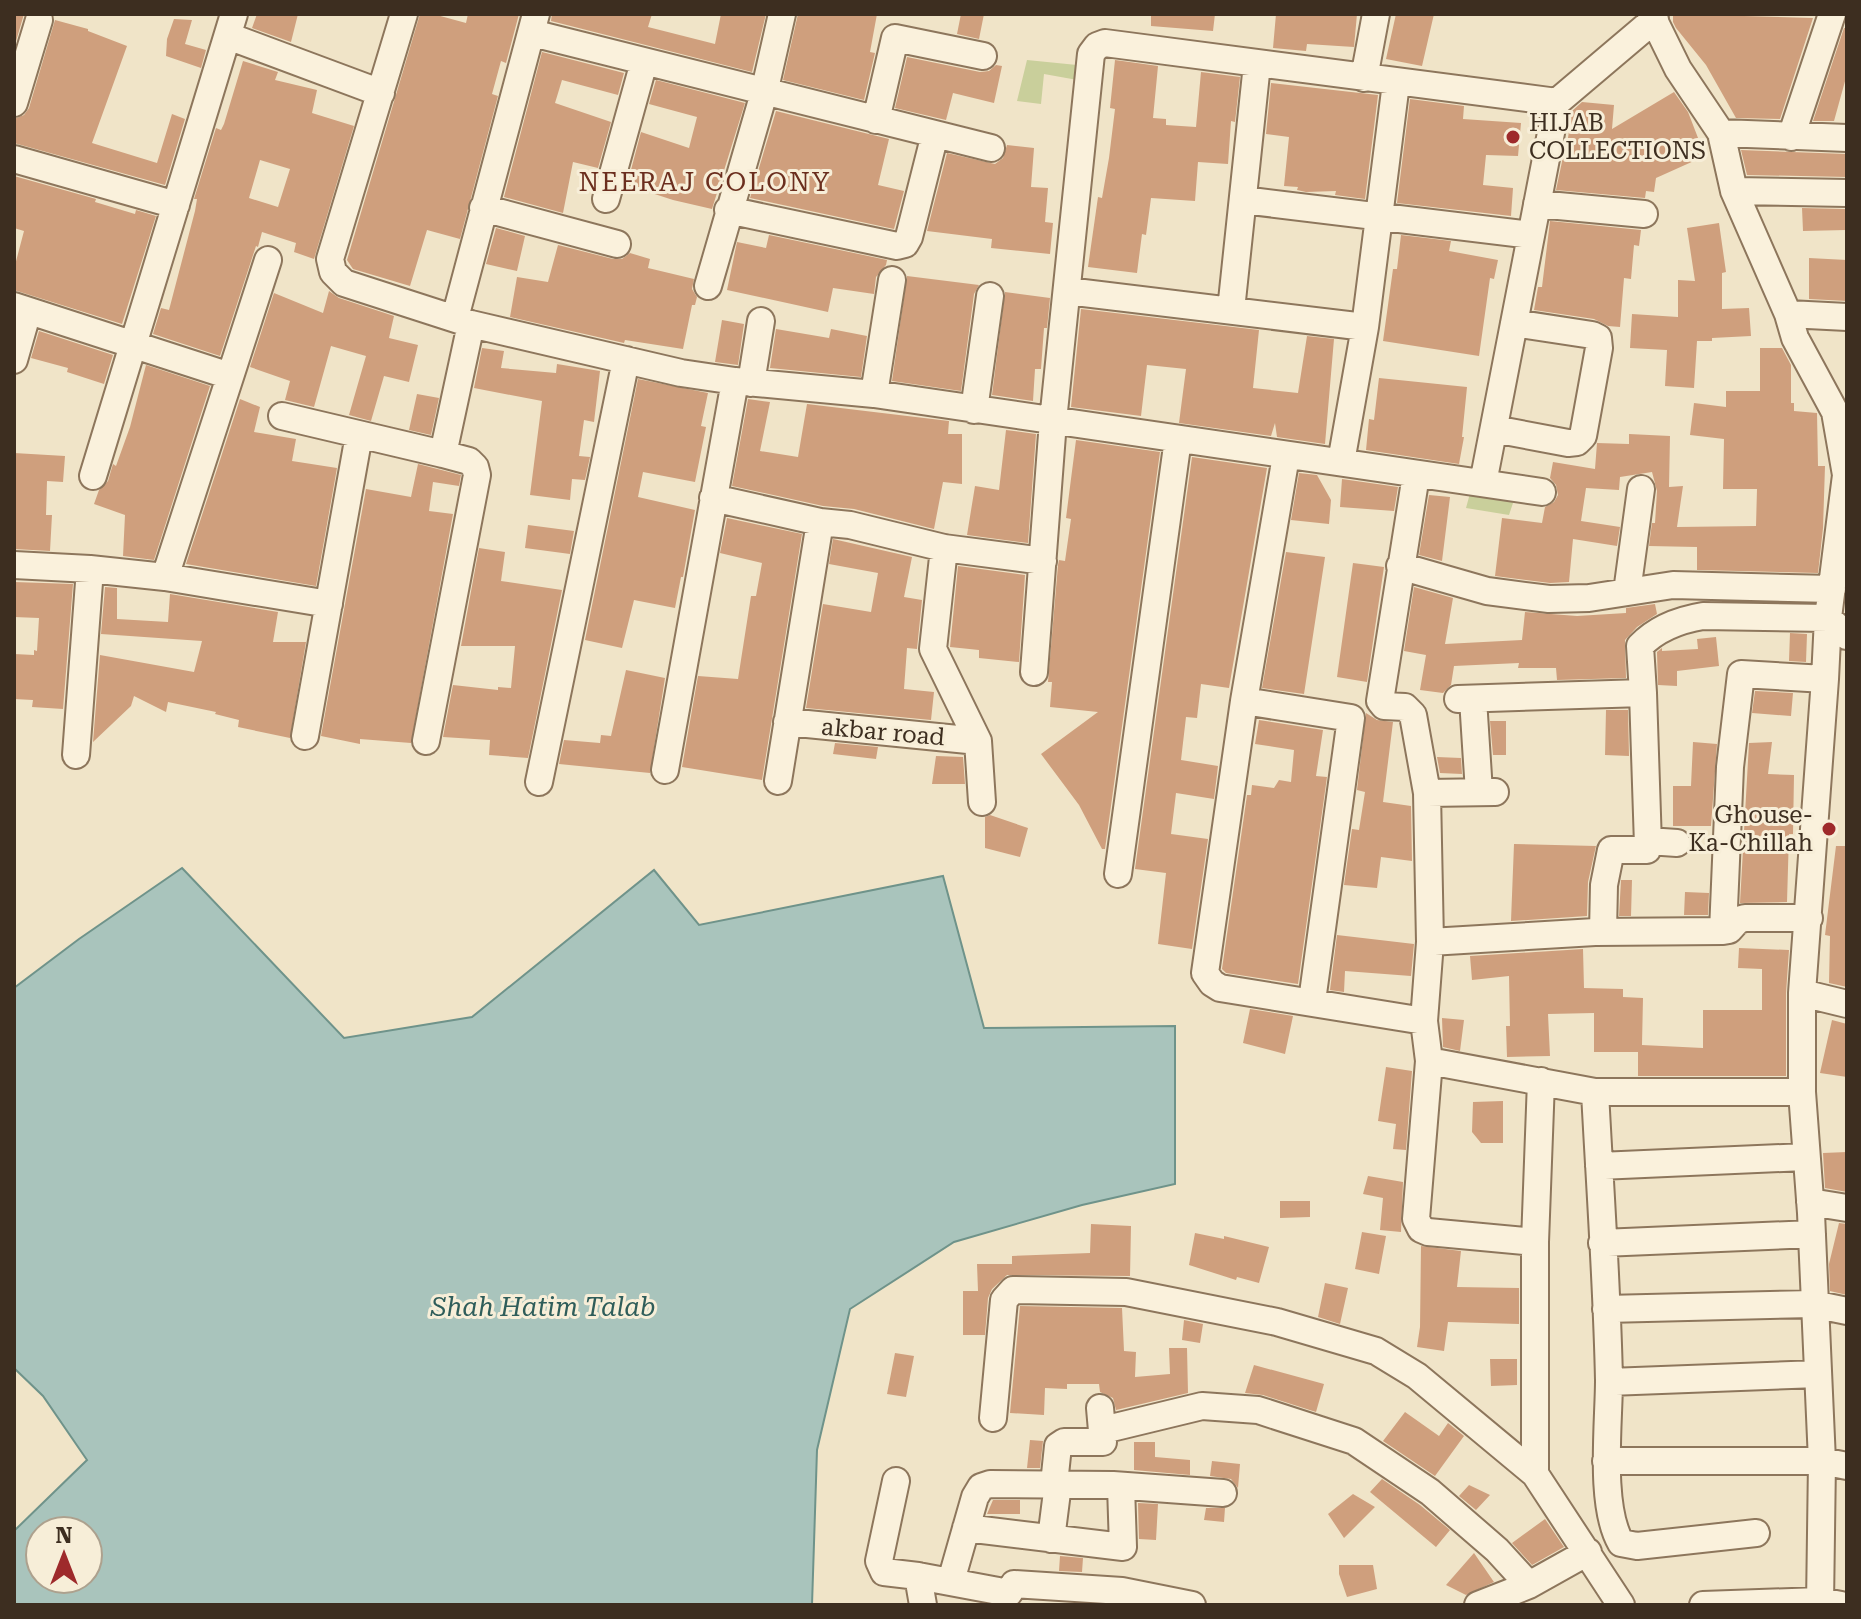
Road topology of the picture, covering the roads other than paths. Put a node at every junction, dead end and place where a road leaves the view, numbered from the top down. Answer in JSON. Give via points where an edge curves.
{"nodes":[{"id":1,"x":404,"y":14,"type":"edge"},
{"id":2,"x":782,"y":14,"type":"edge"},
{"id":3,"x":1376,"y":14,"type":"edge"},
{"id":4,"x":1832,"y":14,"type":"edge"},
{"id":5,"x":1653,"y":17,"type":"edge"},
{"id":6,"x":39,"y":20,"type":"dead end"},
{"id":7,"x":534,"y":23,"type":"edge"},
{"id":8,"x":231,"y":25,"type":"edge"},
{"id":9,"x":983,"y":56,"type":"dead end"},
{"id":10,"x":644,"y":62,"type":"junction"},
{"id":11,"x":1257,"y":64,"type":"junction"},
{"id":12,"x":1364,"y":78,"type":"junction"},
{"id":13,"x":1396,"y":83,"type":"junction"},
{"id":14,"x":381,"y":93,"type":"junction"},
{"id":15,"x":764,"y":93,"type":"junction"},
{"id":16,"x":1557,"y":102,"type":"junction"},
{"id":17,"x":14,"y":103,"type":"edge"},
{"id":18,"x":876,"y":120,"type":"junction"},
{"id":19,"x":1721,"y":133,"type":"junction"},
{"id":20,"x":935,"y":134,"type":"junction"},
{"id":21,"x":1791,"y":137,"type":"junction"},
{"id":22,"x":1847,"y":138,"type":"edge"},
{"id":23,"x":991,"y":148,"type":"dead end"},
{"id":24,"x":14,"y":159,"type":"edge"},
{"id":25,"x":1734,"y":191,"type":"junction"},
{"id":26,"x":1847,"y":193,"type":"edge"},
{"id":27,"x":606,"y":199,"type":"dead end"},
{"id":28,"x":1243,"y":200,"type":"junction"},
{"id":29,"x":1537,"y":204,"type":"junction"},
{"id":30,"x":176,"y":205,"type":"junction"},
{"id":31,"x":483,"y":208,"type":"junction"},
{"id":32,"x":728,"y":210,"type":"junction"},
{"id":33,"x":1644,"y":214,"type":"dead end"},
{"id":34,"x":1379,"y":219,"type":"junction"},
{"id":35,"x":1531,"y":235,"type":"junction"},
{"id":36,"x":617,"y":244,"type":"dead end"},
{"id":37,"x":268,"y":260,"type":"dead end"},
{"id":38,"x":892,"y":280,"type":"dead end"},
{"id":39,"x":708,"y":286,"type":"dead end"},
{"id":40,"x":1067,"y":291,"type":"junction"},
{"id":41,"x":990,"y":296,"type":"dead end"},
{"id":42,"x":21,"y":309,"type":"edge"},
{"id":43,"x":1231,"y":310,"type":"junction"},
{"id":44,"x":1788,"y":314,"type":"junction"},
{"id":45,"x":1847,"y":317,"type":"edge"},
{"id":46,"x":463,"y":321,"type":"junction"},
{"id":47,"x":761,"y":321,"type":"dead end"},
{"id":48,"x":1514,"y":323,"type":"junction"},
{"id":49,"x":1365,"y":327,"type":"junction"},
{"id":50,"x":133,"y":347,"type":"junction"},
{"id":51,"x":14,"y":360,"type":"edge"},
{"id":52,"x":626,"y":360,"type":"junction"},
{"id":53,"x":230,"y":376,"type":"junction"},
{"id":54,"x":743,"y":382,"type":"junction"},
{"id":55,"x":874,"y":394,"type":"junction"},
{"id":56,"x":974,"y":410,"type":"junction"},
{"id":57,"x":1841,"y":414,"type":"edge"},
{"id":58,"x":282,"y":416,"type":"dead end"},
{"id":59,"x":1053,"y":421,"type":"junction"},
{"id":60,"x":1494,"y":429,"type":"junction"},
{"id":61,"x":359,"y":435,"type":"junction"},
{"id":62,"x":1178,"y":439,"type":"junction"},
{"id":63,"x":443,"y":454,"type":"junction"},
{"id":64,"x":1286,"y":456,"type":"junction"},
{"id":65,"x":1341,"y":462,"type":"junction"},
{"id":66,"x":1416,"y":475,"type":"junction"},
{"id":67,"x":1847,"y":475,"type":"edge"},
{"id":68,"x":93,"y":476,"type":"dead end"},
{"id":69,"x":1483,"y":483,"type":"junction"},
{"id":70,"x":1641,"y":489,"type":"dead end"},
{"id":71,"x":1542,"y":492,"type":"dead end"},
{"id":72,"x":713,"y":498,"type":"junction"},
{"id":73,"x":820,"y":522,"type":"junction"},
{"id":74,"x":944,"y":548,"type":"junction"},
{"id":75,"x":1043,"y":561,"type":"junction"},
{"id":76,"x":14,"y":565,"type":"edge"},
{"id":77,"x":1400,"y":566,"type":"junction"},
{"id":78,"x":90,"y":569,"type":"junction"},
{"id":79,"x":165,"y":577,"type":"junction"},
{"id":80,"x":1832,"y":589,"type":"junction"},
{"id":81,"x":1627,"y":592,"type":"junction"},
{"id":82,"x":329,"y":604,"type":"junction"},
{"id":83,"x":1828,"y":618,"type":"junction"},
{"id":84,"x":1847,"y":636,"type":"edge"},
{"id":85,"x":1034,"y":672,"type":"dead end"},
{"id":86,"x":1825,"y":679,"type":"junction"},
{"id":87,"x":1643,"y":693,"type":"junction"},
{"id":88,"x":1244,"y":701,"type":"junction"},
{"id":89,"x":787,"y":722,"type":"junction"},
{"id":90,"x":305,"y":736,"type":"dead end"},
{"id":91,"x":426,"y":741,"type":"dead end"},
{"id":92,"x":978,"y":741,"type":"junction"},
{"id":93,"x":76,"y":755,"type":"dead end"},
{"id":94,"x":665,"y":770,"type":"dead end"},
{"id":95,"x":778,"y":781,"type":"dead end"},
{"id":96,"x":539,"y":782,"type":"dead end"},
{"id":97,"x":1427,"y":793,"type":"junction"},
{"id":98,"x":982,"y":802,"type":"dead end"},
{"id":99,"x":1648,"y":841,"type":"junction"},
{"id":100,"x":1677,"y":843,"type":"dead end"},
{"id":101,"x":1118,"y":874,"type":"dead end"},
{"id":102,"x":1809,"y":918,"type":"junction"},
{"id":103,"x":1723,"y":931,"type":"junction"},
{"id":104,"x":1603,"y":932,"type":"junction"},
{"id":105,"x":1430,"y":942,"type":"junction"},
{"id":106,"x":1802,"y":993,"type":"junction"},
{"id":107,"x":1312,"y":1001,"type":"junction"},
{"id":108,"x":1847,"y":1004,"type":"edge"},
{"id":109,"x":1424,"y":1021,"type":"junction"},
{"id":110,"x":1429,"y":1061,"type":"junction"},
{"id":111,"x":1541,"y":1081,"type":"junction"},
{"id":112,"x":1595,"y":1092,"type":"junction"},
{"id":113,"x":1802,"y":1092,"type":"junction"},
{"id":114,"x":1805,"y":1157,"type":"junction"},
{"id":115,"x":1599,"y":1166,"type":"junction"},
{"id":116,"x":1810,"y":1202,"type":"junction"},
{"id":117,"x":1847,"y":1208,"type":"edge"},
{"id":118,"x":1812,"y":1234,"type":"junction"},
{"id":119,"x":1535,"y":1242,"type":"junction"},
{"id":120,"x":1602,"y":1243,"type":"junction"},
{"id":121,"x":1813,"y":1304,"type":"junction"},
{"id":122,"x":1606,"y":1309,"type":"junction"},
{"id":123,"x":1847,"y":1311,"type":"edge"},
{"id":124,"x":1818,"y":1374,"type":"junction"},
{"id":125,"x":1609,"y":1382,"type":"junction"},
{"id":126,"x":993,"y":1418,"type":"dead end"},
{"id":127,"x":1606,"y":1461,"type":"junction"},
{"id":128,"x":1835,"y":1464,"type":"edge"},
{"id":129,"x":1535,"y":1474,"type":"junction"},
{"id":130,"x":896,"y":1481,"type":"dead end"},
{"id":131,"x":1056,"y":1484,"type":"junction"},
{"id":132,"x":1121,"y":1486,"type":"junction"},
{"id":133,"x":1223,"y":1493,"type":"dead end"},
{"id":134,"x":966,"y":1528,"type":"junction"},
{"id":135,"x":1756,"y":1533,"type":"dead end"},
{"id":136,"x":1051,"y":1539,"type":"junction"},
{"id":137,"x":1588,"y":1552,"type":"junction"},
{"id":138,"x":918,"y":1576,"type":"junction"},
{"id":139,"x":951,"y":1581,"type":"junction"},
{"id":140,"x":1529,"y":1585,"type":"junction"},
{"id":141,"x":1008,"y":1599,"type":"edge"},
{"id":142,"x":1827,"y":1604,"type":"edge"},
{"id":143,"x":923,"y":1605,"type":"edge"},
{"id":144,"x":1192,"y":1605,"type":"edge"},
{"id":145,"x":1478,"y":1605,"type":"edge"},
{"id":146,"x":1621,"y":1605,"type":"edge"},
{"id":147,"x":1703,"y":1605,"type":"edge"}],
"edges":[{"from":1,"to":14,"type":"street"},
{"from":2,"to":15,"type":"street"},
{"from":3,"to":12,"type":"street"},
{"from":4,"to":21,"type":"street"},
{"from":5,"to":16,"type":"street"},
{"from":5,"to":19,"type":"street","via":[[1678,69]]},
{"from":6,"to":17,"type":"street"},
{"from":7,"to":10,"type":"street"},
{"from":7,"to":31,"type":"street"},
{"from":8,"to":14,"type":"street"},
{"from":8,"to":30,"type":"street"},
{"from":9,"to":18,"type":"street","via":[[895,38]]},
{"from":10,"to":15,"type":"street"},
{"from":10,"to":27,"type":"street"},
{"from":11,"to":12,"type":"street"},
{"from":11,"to":28,"type":"street"},
{"from":11,"to":40,"type":"street","via":[[1097,46],[1091,54]]},
{"from":12,"to":13,"type":"street"},
{"from":13,"to":16,"type":"street"},
{"from":13,"to":34,"type":"street"},
{"from":14,"to":46,"type":"street","via":[[330,259],[333,272],[344,283]]},
{"from":15,"to":18,"type":"street"},
{"from":15,"to":32,"type":"street"},
{"from":16,"to":29,"type":"street"},
{"from":18,"to":20,"type":"street"},
{"from":19,"to":21,"type":"street"},
{"from":19,"to":25,"type":"street"},
{"from":20,"to":23,"type":"street"},
{"from":20,"to":32,"type":"street","via":[[905,244]]},
{"from":21,"to":22,"type":"street"},
{"from":24,"to":30,"type":"street"},
{"from":25,"to":26,"type":"street"},
{"from":25,"to":44,"type":"street"},
{"from":28,"to":34,"type":"street"},
{"from":28,"to":43,"type":"street"},
{"from":29,"to":33,"type":"street"},
{"from":29,"to":35,"type":"street"},
{"from":30,"to":50,"type":"street"},
{"from":31,"to":36,"type":"street"},
{"from":31,"to":46,"type":"street"},
{"from":32,"to":39,"type":"street"},
{"from":34,"to":35,"type":"street"},
{"from":34,"to":49,"type":"street"},
{"from":35,"to":48,"type":"street"},
{"from":37,"to":53,"type":"street"},
{"from":38,"to":55,"type":"street"},
{"from":40,"to":43,"type":"street"},
{"from":40,"to":59,"type":"street"},
{"from":41,"to":56,"type":"street"},
{"from":42,"to":50,"type":"street"},
{"from":42,"to":51,"type":"street"},
{"from":43,"to":49,"type":"street"},
{"from":44,"to":45,"type":"street"},
{"from":44,"to":57,"type":"street","via":[[1795,338]]},
{"from":46,"to":52,"type":"street"},
{"from":46,"to":63,"type":"street"},
{"from":47,"to":54,"type":"street"},
{"from":48,"to":60,"type":"street"},
{"from":48,"to":60,"type":"street","via":[[1598,338],[1583,436],[1568,443]]},
{"from":49,"to":65,"type":"street"},
{"from":50,"to":53,"type":"street"},
{"from":50,"to":68,"type":"street"},
{"from":52,"to":54,"type":"street"},
{"from":52,"to":96,"type":"street"},
{"from":53,"to":79,"type":"street"},
{"from":54,"to":55,"type":"street"},
{"from":54,"to":72,"type":"street"},
{"from":55,"to":56,"type":"street"},
{"from":56,"to":59,"type":"street"},
{"from":57,"to":67,"type":"street"},
{"from":58,"to":61,"type":"street"},
{"from":59,"to":62,"type":"street"},
{"from":59,"to":75,"type":"street"},
{"from":60,"to":69,"type":"street"},
{"from":61,"to":63,"type":"street"},
{"from":61,"to":82,"type":"street"},
{"from":62,"to":64,"type":"street"},
{"from":62,"to":101,"type":"street"},
{"from":63,"to":91,"type":"street","via":[[469,461],[477,475]]},
{"from":64,"to":65,"type":"street"},
{"from":64,"to":88,"type":"street"},
{"from":65,"to":66,"type":"street"},
{"from":66,"to":69,"type":"street"},
{"from":66,"to":77,"type":"street"},
{"from":67,"to":80,"type":"street"},
{"from":69,"to":71,"type":"street"},
{"from":70,"to":81,"type":"street"},
{"from":72,"to":73,"type":"street"},
{"from":72,"to":94,"type":"street"},
{"from":73,"to":74,"type":"street"},
{"from":73,"to":89,"type":"street"},
{"from":74,"to":75,"type":"street"},
{"from":74,"to":92,"type":"street","via":[[933,649]]},
{"from":75,"to":85,"type":"street"},
{"from":76,"to":78,"type":"street"},
{"from":77,"to":81,"type":"street","via":[[1487,591],[1549,599]]},
{"from":77,"to":97,"type":"street","via":[[1380,701],[1405,707],[1413,715]]},
{"from":78,"to":79,"type":"street"},
{"from":78,"to":93,"type":"street"},
{"from":79,"to":82,"type":"street"},
{"from":80,"to":81,"type":"street","via":[[1673,585]]},
{"from":80,"to":83,"type":"street"},
{"from":82,"to":90,"type":"street"},
{"from":83,"to":84,"type":"street"},
{"from":83,"to":86,"type":"street"},
{"from":83,"to":87,"type":"street","via":[[1683,620],[1640,646]]},
{"from":86,"to":102,"type":"street"},
{"from":86,"to":103,"type":"street","via":[[1741,674],[1730,767]]},
{"from":87,"to":97,"type":"street","via":[[1466,699],[1487,792]]},
{"from":87,"to":99,"type":"street"},
{"from":88,"to":107,"type":"street","via":[[1205,973],[1220,988]]},
{"from":88,"to":107,"type":"street","via":[[1351,718]]},
{"from":89,"to":92,"type":"street","name":"akbar road"},
{"from":89,"to":95,"type":"street"},
{"from":92,"to":98,"type":"street"},
{"from":97,"to":105,"type":"street"},
{"from":99,"to":100,"type":"street"},
{"from":99,"to":104,"type":"street","via":[[1647,850],[1611,850]]},
{"from":102,"to":103,"type":"street","via":[[1745,918]]},
{"from":102,"to":106,"type":"street"},
{"from":103,"to":104,"type":"street"},
{"from":104,"to":105,"type":"street"},
{"from":105,"to":109,"type":"street"},
{"from":106,"to":108,"type":"street"},
{"from":106,"to":113,"type":"street"},
{"from":107,"to":109,"type":"street"},
{"from":109,"to":110,"type":"street"},
{"from":110,"to":111,"type":"street"},
{"from":110,"to":119,"type":"street","via":[[1418,1225],[1428,1232]]},
{"from":111,"to":112,"type":"street"},
{"from":111,"to":119,"type":"street"},
{"from":112,"to":113,"type":"street"},
{"from":112,"to":115,"type":"street"},
{"from":113,"to":114,"type":"street"},
{"from":114,"to":115,"type":"street"},
{"from":114,"to":116,"type":"street"},
{"from":115,"to":120,"type":"street"},
{"from":116,"to":117,"type":"street"},
{"from":116,"to":118,"type":"street"},
{"from":118,"to":120,"type":"street"},
{"from":118,"to":121,"type":"street"},
{"from":119,"to":129,"type":"street"},
{"from":120,"to":122,"type":"street"},
{"from":121,"to":122,"type":"street"},
{"from":121,"to":123,"type":"street"},
{"from":121,"to":124,"type":"street"},
{"from":122,"to":125,"type":"street"},
{"from":124,"to":125,"type":"street"},
{"from":124,"to":128,"type":"street"},
{"from":125,"to":127,"type":"street"},
{"from":126,"to":129,"type":"street","via":[[1007,1294],[1020,1289],[1126,1292],[1277,1322],[1376,1351],[1417,1376]]},
{"from":127,"to":128,"type":"street"},
{"from":127,"to":135,"type":"street","via":[[1614,1532],[1621,1543],[1637,1546]]},
{"from":128,"to":142,"type":"street"},
{"from":129,"to":137,"type":"street"},
{"from":130,"to":138,"type":"street","via":[[880,1567]]},
{"from":131,"to":132,"type":"street"},
{"from":131,"to":134,"type":"street","via":[[981,1487]]},
{"from":131,"to":136,"type":"street"},
{"from":131,"to":140,"type":"street","via":[[1058,1446],[1103,1442],[1102,1419],[1202,1406],[1258,1410],[1354,1441],[1430,1492]]},
{"from":132,"to":133,"type":"street"},
{"from":132,"to":136,"type":"street","via":[[1123,1547]]},
{"from":134,"to":136,"type":"street"},
{"from":134,"to":139,"type":"street"},
{"from":137,"to":140,"type":"street"},
{"from":137,"to":146,"type":"street"},
{"from":138,"to":139,"type":"street"},
{"from":138,"to":143,"type":"street"},
{"from":139,"to":141,"type":"street"},
{"from":140,"to":145,"type":"street"},
{"from":141,"to":144,"type":"street","via":[[1014,1584],[1122,1591]]},
{"from":142,"to":147,"type":"street"}]}
